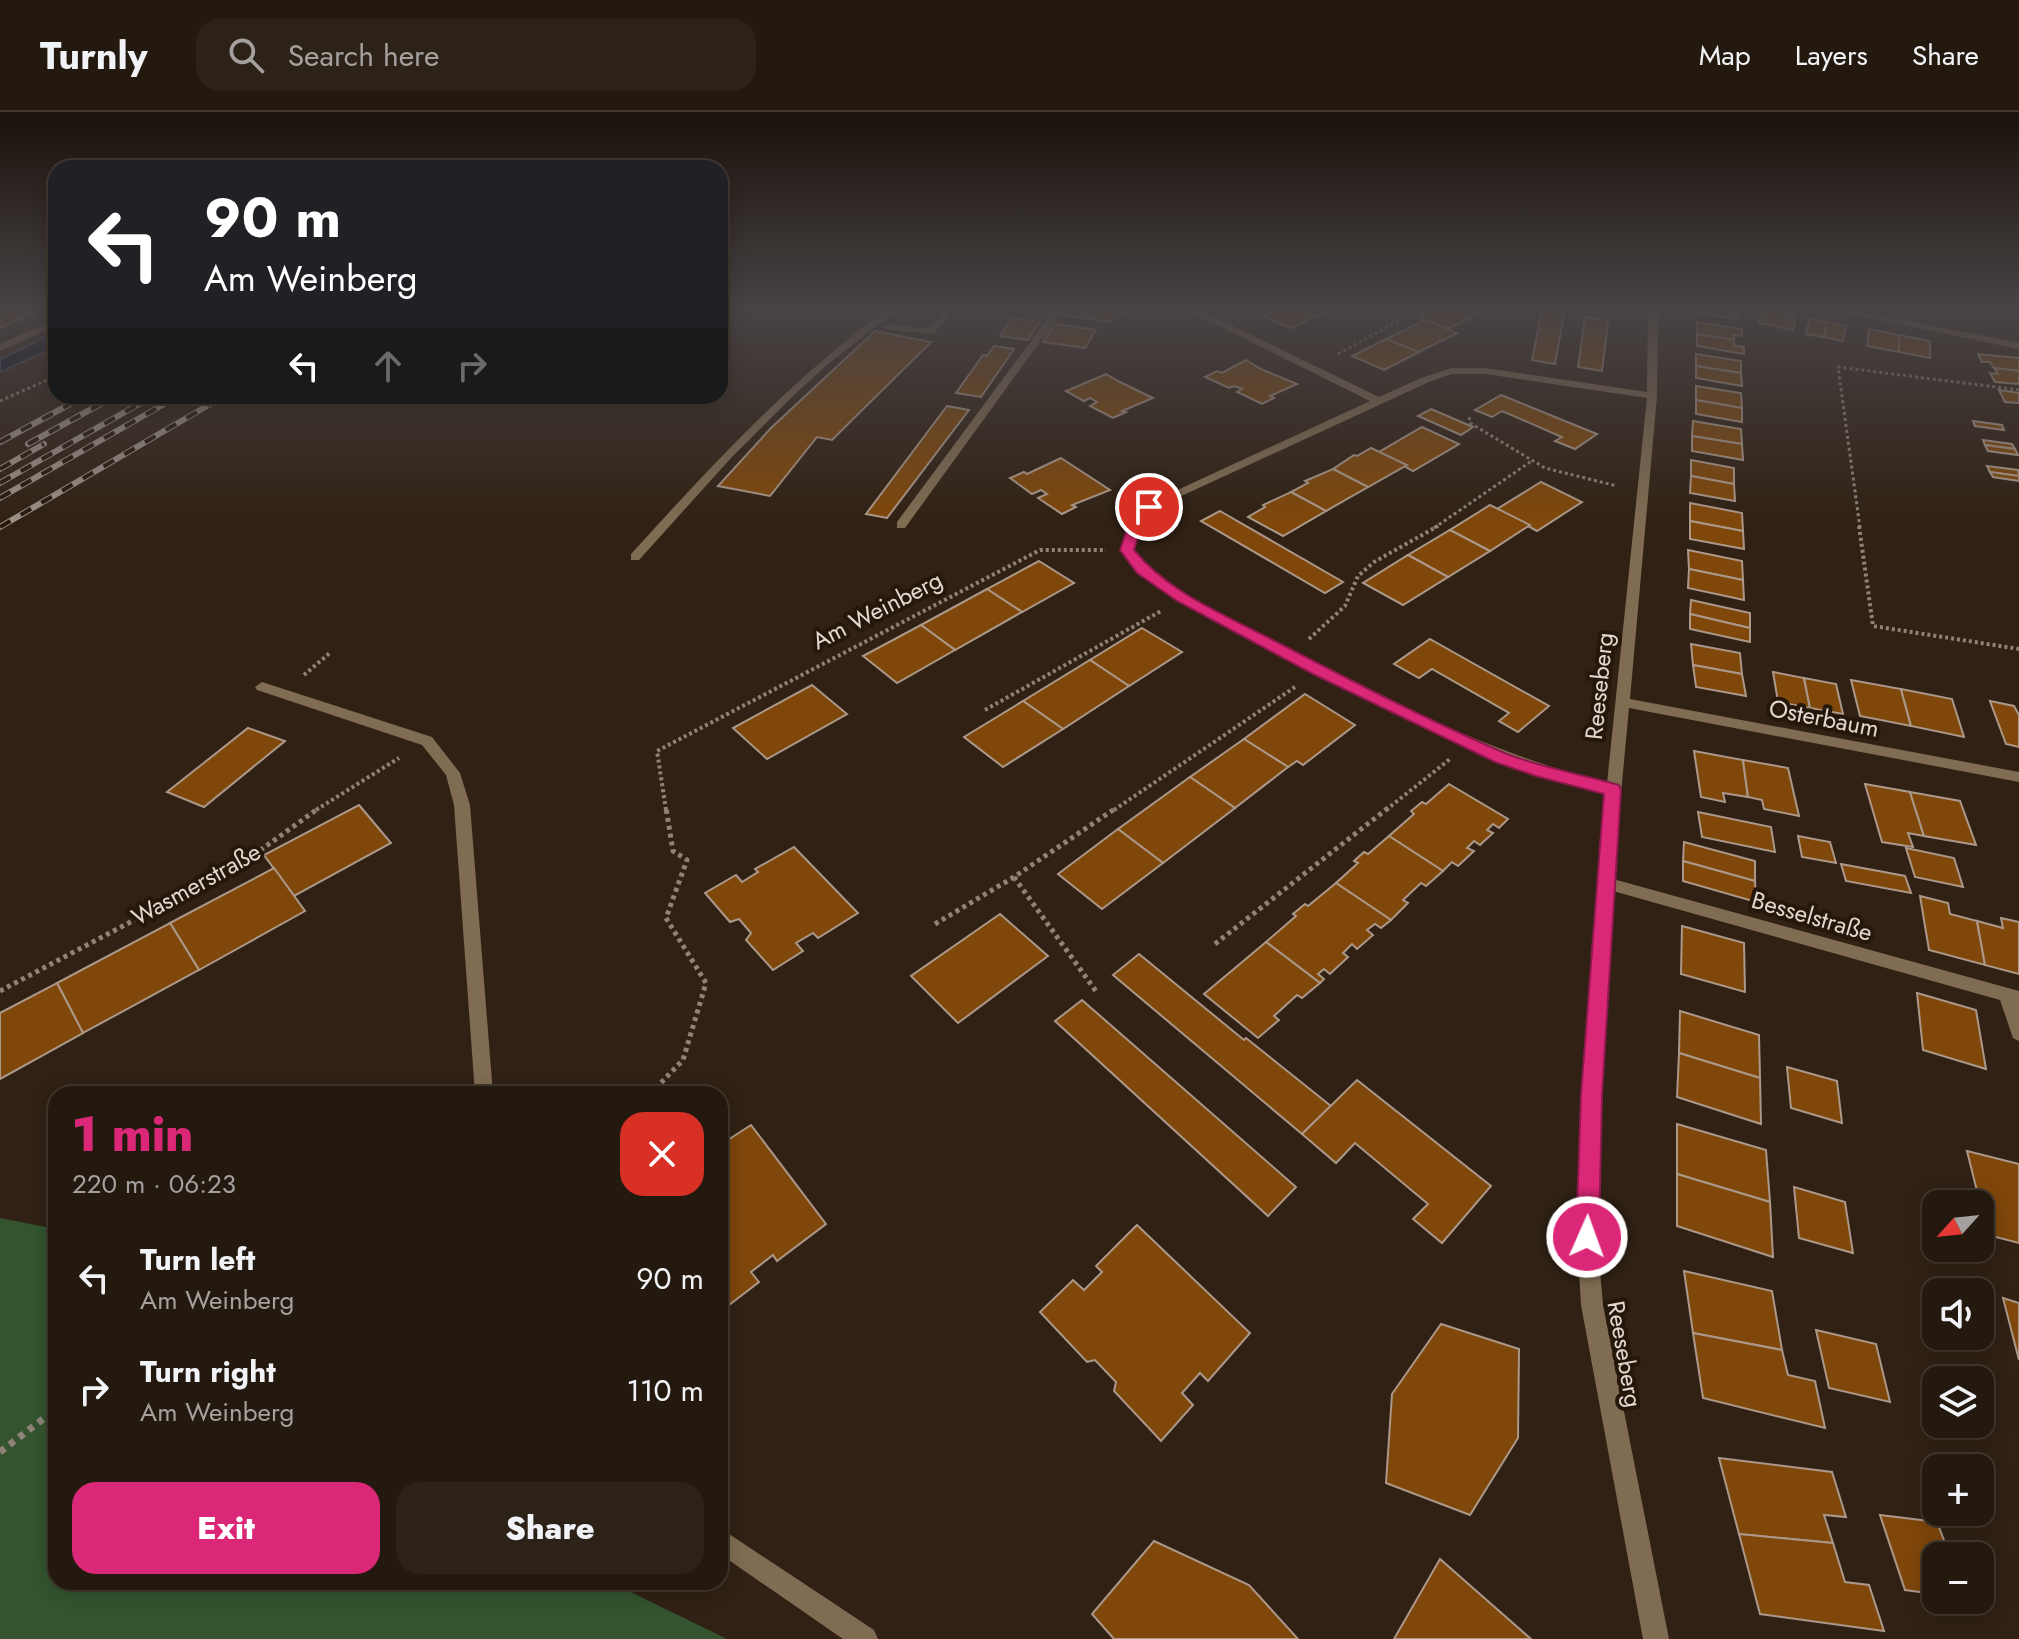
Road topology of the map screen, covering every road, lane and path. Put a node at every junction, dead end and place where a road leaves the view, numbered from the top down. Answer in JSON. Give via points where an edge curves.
{"nodes":[{"id":1,"x":803,"y":378,"type":"edge"},
{"id":2,"x":1009,"y":378,"type":"edge"},
{"id":3,"x":1333,"y":378,"type":"edge"},
{"id":4,"x":1430,"y":378,"type":"edge"},
{"id":5,"x":1524,"y":378,"type":"edge"},
{"id":6,"x":1652,"y":378,"type":"edge"},
{"id":7,"x":1840,"y":378,"type":"edge"},
{"id":8,"x":1927,"y":378,"type":"edge"},
{"id":9,"x":48,"y":380,"type":"edge"},
{"id":10,"x":2019,"y":390,"type":"edge"},
{"id":11,"x":1652,"y":396,"type":"junction"},
{"id":12,"x":1376,"y":400,"type":"junction"},
{"id":13,"x":0,"y":401,"type":"edge"},
{"id":14,"x":1469,"y":417,"type":"dead end"},
{"id":15,"x":1533,"y":460,"type":"junction"},
{"id":16,"x":1644,"y":494,"type":"junction"},
{"id":17,"x":901,"y":525,"type":"dead end"},
{"id":18,"x":1127,"y":550,"type":"junction"},
{"id":19,"x":635,"y":557,"type":"dead end"},
{"id":20,"x":1182,"y":598,"type":"junction"},
{"id":21,"x":2019,"y":649,"type":"edge"},
{"id":22,"x":331,"y":652,"type":"dead end"},
{"id":23,"x":1290,"y":656,"type":"junction"},
{"id":24,"x":1319,"y":670,"type":"junction"},
{"id":25,"x":297,"y":681,"type":"dead end"},
{"id":26,"x":262,"y":687,"type":"dead end"},
{"id":27,"x":1621,"y":702,"type":"junction"},
{"id":28,"x":985,"y":710,"type":"dead end"},
{"id":29,"x":427,"y":741,"type":"junction"},
{"id":30,"x":1469,"y":743,"type":"junction"},
{"id":31,"x":2019,"y":777,"type":"edge"},
{"id":32,"x":1613,"y":790,"type":"junction"},
{"id":33,"x":1014,"y":877,"type":"junction"},
{"id":34,"x":1605,"y":883,"type":"junction"},
{"id":35,"x":935,"y":924,"type":"dead end"},
{"id":36,"x":1215,"y":944,"type":"dead end"},
{"id":37,"x":0,"y":991,"type":"edge"},
{"id":38,"x":1098,"y":994,"type":"dead end"},
{"id":39,"x":2013,"y":996,"type":"edge"},
{"id":40,"x":2019,"y":1033,"type":"edge"},
{"id":41,"x":483,"y":1086,"type":"edge"},
{"id":42,"x":658,"y":1086,"type":"edge"},
{"id":43,"x":48,"y":1415,"type":"edge"},
{"id":44,"x":0,"y":1452,"type":"edge"},
{"id":45,"x":728,"y":1545,"type":"edge"},
{"id":46,"x":865,"y":1639,"type":"edge"},
{"id":47,"x":1656,"y":1639,"type":"edge"}],
"edges":[{"from":1,"to":19,"type":"street"},
{"from":2,"to":17,"type":"street"},
{"from":3,"to":12,"type":"street"},
{"from":4,"to":12,"type":"street"},
{"from":5,"to":11,"type":"street"},
{"from":6,"to":11,"type":"street","name":"Reeseberg"},
{"from":7,"to":21,"type":"path","via":[[1873,626]]},
{"from":8,"to":10,"type":"path"},
{"from":9,"to":13,"type":"path"},
{"from":11,"to":16,"type":"street","name":"Reeseberg"},
{"from":12,"to":18,"type":"street","via":[[1149,507],[1136,520]]},
{"from":14,"to":15,"type":"path","via":[[1470,423]]},
{"from":15,"to":16,"type":"path","via":[[1545,468]]},
{"from":15,"to":23,"type":"path","via":[[1453,517],[1374,562],[1358,576],[1345,606]]},
{"from":16,"to":27,"type":"street","name":"Reeseberg"},
{"from":18,"to":20,"type":"street","via":[[1142,570]]},
{"from":18,"to":42,"type":"path","name":"Am Weinberg","via":[[1040,550],[657,751],[673,851],[687,860],[666,918],[706,983],[683,1060]]},
{"from":20,"to":23,"type":"street"},
{"from":20,"to":28,"type":"path"},
{"from":22,"to":25,"type":"path"},
{"from":23,"to":24,"type":"street"},
{"from":24,"to":30,"type":"street"},
{"from":24,"to":33,"type":"path"},
{"from":26,"to":29,"type":"street"},
{"from":27,"to":31,"type":"street","name":"Osterbaum"},
{"from":27,"to":32,"type":"street","name":"Reeseberg"},
{"from":29,"to":37,"type":"path","name":"Wasmerstraße","via":[[312,812],[244,862]]},
{"from":29,"to":41,"type":"street","via":[[453,773],[462,805]]},
{"from":30,"to":32,"type":"street","via":[[1542,772]]},
{"from":30,"to":36,"type":"path"},
{"from":32,"to":34,"type":"street","name":"Reeseberg"},
{"from":33,"to":35,"type":"path"},
{"from":33,"to":38,"type":"path"},
{"from":34,"to":39,"type":"street","name":"Besselstraße"},
{"from":34,"to":47,"type":"street","name":"Reeseberg","via":[[1587,1237],[1612,1419]]},
{"from":39,"to":40,"type":"street","name":"Besselstraße"},
{"from":43,"to":44,"type":"path"},
{"from":45,"to":46,"type":"street"}]}
